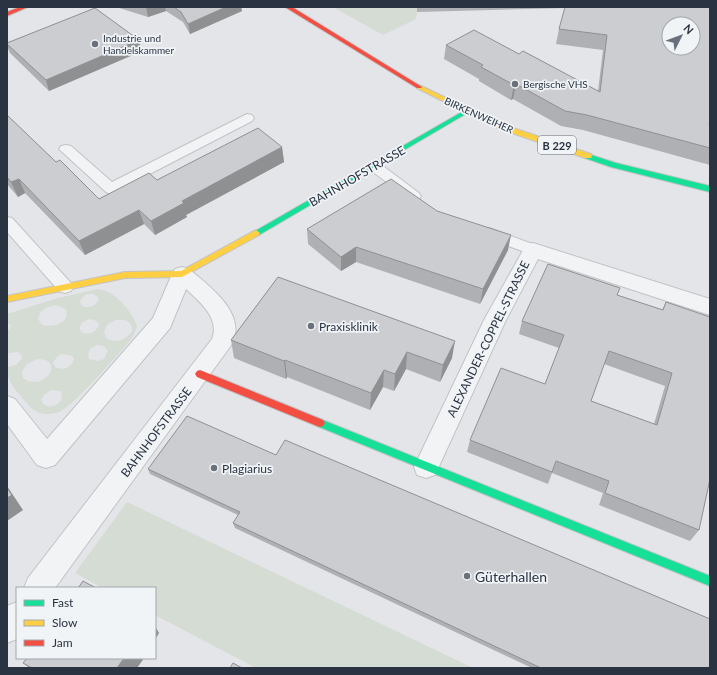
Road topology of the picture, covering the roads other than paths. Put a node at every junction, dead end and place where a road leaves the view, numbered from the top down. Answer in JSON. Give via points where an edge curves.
{"nodes":[{"id":1,"x":25,"y":7,"type":"edge"},
{"id":2,"x":288,"y":7,"type":"edge"},
{"id":3,"x":7,"y":14,"type":"edge"},
{"id":4,"x":467,"y":110,"type":"junction"},
{"id":5,"x":247,"y":118,"type":"dead end"},
{"id":6,"x":66,"y":149,"type":"dead end"},
{"id":7,"x":374,"y":166,"type":"junction"},
{"id":8,"x":710,"y":189,"type":"edge"},
{"id":9,"x":425,"y":204,"type":"edge"},
{"id":10,"x":7,"y":222,"type":"edge"},
{"id":11,"x":473,"y":228,"type":"edge"},
{"id":12,"x":533,"y":250,"type":"junction"},
{"id":13,"x":182,"y":274,"type":"junction"},
{"id":14,"x":64,"y":287,"type":"junction"},
{"id":15,"x":7,"y":299,"type":"edge"},
{"id":16,"x":710,"y":307,"type":"edge"},
{"id":17,"x":200,"y":374,"type":"junction"},
{"id":18,"x":7,"y":406,"type":"edge"},
{"id":19,"x":426,"y":467,"type":"junction"},
{"id":20,"x":710,"y":581,"type":"edge"},
{"id":21,"x":39,"y":587,"type":"edge"},
{"id":22,"x":16,"y":617,"type":"edge"},
{"id":23,"x":7,"y":629,"type":"edge"}],
"edges":[{"from":1,"to":3,"type":"street"},
{"from":2,"to":4,"type":"street","name":"BIRKENWEIHER","number":"B 229","via":[[411,83]]},
{"from":4,"to":7,"type":"street","name":"BAHNHOFSTRASSE"},
{"from":4,"to":8,"type":"street","name":"BIRKENWEIHER","number":"B 229","via":[[499,126],[614,165]]},
{"from":5,"to":6,"type":"lane","via":[[111,189]]},
{"from":7,"to":9,"type":"lane"},
{"from":7,"to":13,"type":"street","name":"BAHNHOFSTRASSE"},
{"from":10,"to":14,"type":"lane"},
{"from":11,"to":12,"type":"lane"},
{"from":12,"to":16,"type":"street","name":"ALEXANDER-COPPEL-STRASSE"},
{"from":12,"to":19,"type":"street","name":"ALEXANDER-COPPEL-STRASSE","via":[[495,320]]},
{"from":13,"to":14,"type":"street","name":"BAHNHOFSTRASSE","via":[[124,275]]},
{"from":13,"to":17,"type":"street","name":"BAHNHOFSTRASSE","via":[[219,311],[225,324],[221,344]]},
{"from":13,"to":18,"type":"street","via":[[162,322],[46,457]]},
{"from":14,"to":15,"type":"street","name":"BAHNHOFSTRASSE"},
{"from":17,"to":19,"type":"street"},
{"from":17,"to":21,"type":"street","name":"BAHNHOFSTRASSE"},
{"from":19,"to":20,"type":"street"},
{"from":22,"to":23,"type":"street"}]}
